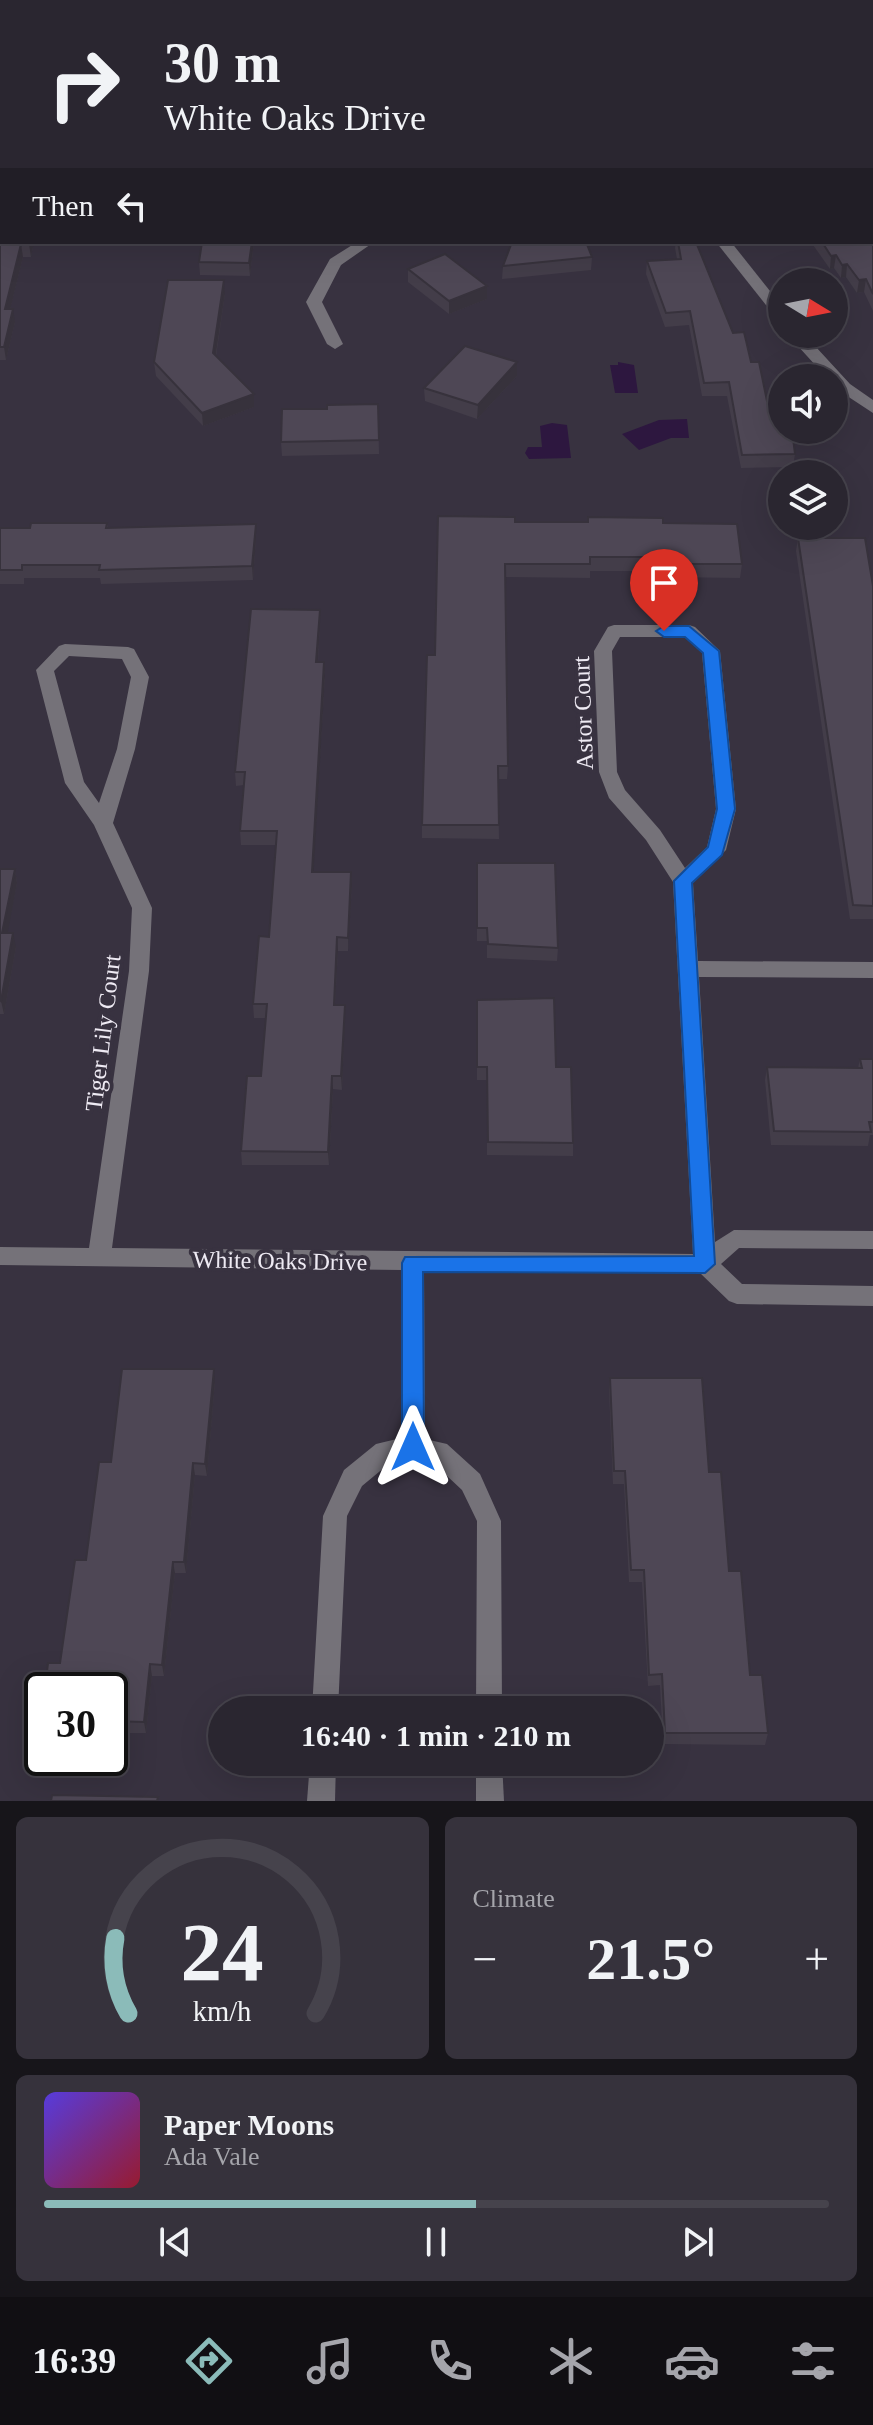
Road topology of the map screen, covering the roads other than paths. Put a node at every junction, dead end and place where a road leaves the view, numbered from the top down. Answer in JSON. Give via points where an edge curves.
{"nodes":[{"id":1,"x":364,"y":244,"type":"edge"},
{"id":2,"x":725,"y":244,"type":"edge"},
{"id":3,"x":768,"y":298,"type":"edge"},
{"id":4,"x":335,"y":344,"type":"dead end"},
{"id":5,"x":808,"y":348,"type":"edge"},
{"id":6,"x":873,"y":408,"type":"edge"},
{"id":7,"x":103,"y":823,"type":"junction"},
{"id":8,"x":683,"y":881,"type":"junction"},
{"id":9,"x":686,"y":969,"type":"junction"},
{"id":10,"x":873,"y":970,"type":"edge"},
{"id":11,"x":873,"y":1240,"type":"edge"},
{"id":12,"x":0,"y":1256,"type":"edge"},
{"id":13,"x":99,"y":1257,"type":"junction"},
{"id":14,"x":413,"y":1263,"type":"junction"},
{"id":15,"x":705,"y":1264,"type":"junction"},
{"id":16,"x":873,"y":1296,"type":"edge"},
{"id":17,"x":413,"y":1447,"type":"junction"},
{"id":18,"x":326,"y":1696,"type":"edge"},
{"id":19,"x":489,"y":1696,"type":"edge"},
{"id":20,"x":322,"y":1776,"type":"edge"},
{"id":21,"x":489,"y":1776,"type":"edge"},
{"id":22,"x":321,"y":1801,"type":"edge"},
{"id":23,"x":490,"y":1801,"type":"edge"}],
"edges":[{"from":1,"to":4,"type":"street","via":[[335,262],[314,302]]},
{"from":2,"to":3,"type":"street"},
{"from":5,"to":6,"type":"street","via":[[844,387]]},
{"from":7,"to":7,"type":"street","name":"Tiger Lily Court","via":[[75,783],[45,670],[65,650],[128,653],[140,677],[126,749]]},
{"from":7,"to":13,"type":"street","name":"Tiger Lily Court","via":[[142,908],[139,971]]},
{"from":8,"to":8,"type":"street","name":"Astor Court","via":[[716,850],[726,809],[711,651],[689,631],[614,631],[603,651],[608,772],[616,793]]},
{"from":8,"to":9,"type":"street"},
{"from":9,"to":10,"type":"street"},
{"from":9,"to":15,"type":"street"},
{"from":11,"to":15,"type":"street","via":[[734,1239]]},
{"from":12,"to":13,"type":"street","name":"White Oaks Drive"},
{"from":13,"to":14,"type":"street","name":"White Oaks Drive"},
{"from":14,"to":15,"type":"street","name":"White Oaks Drive"},
{"from":14,"to":17,"type":"street"},
{"from":15,"to":16,"type":"street","via":[[737,1294]]},
{"from":17,"to":18,"type":"street","via":[[385,1452],[353,1478],[335,1516]]},
{"from":17,"to":19,"type":"street","via":[[438,1452],[471,1482],[489,1521]]},
{"from":20,"to":22,"type":"street"},
{"from":21,"to":23,"type":"street"}]}
